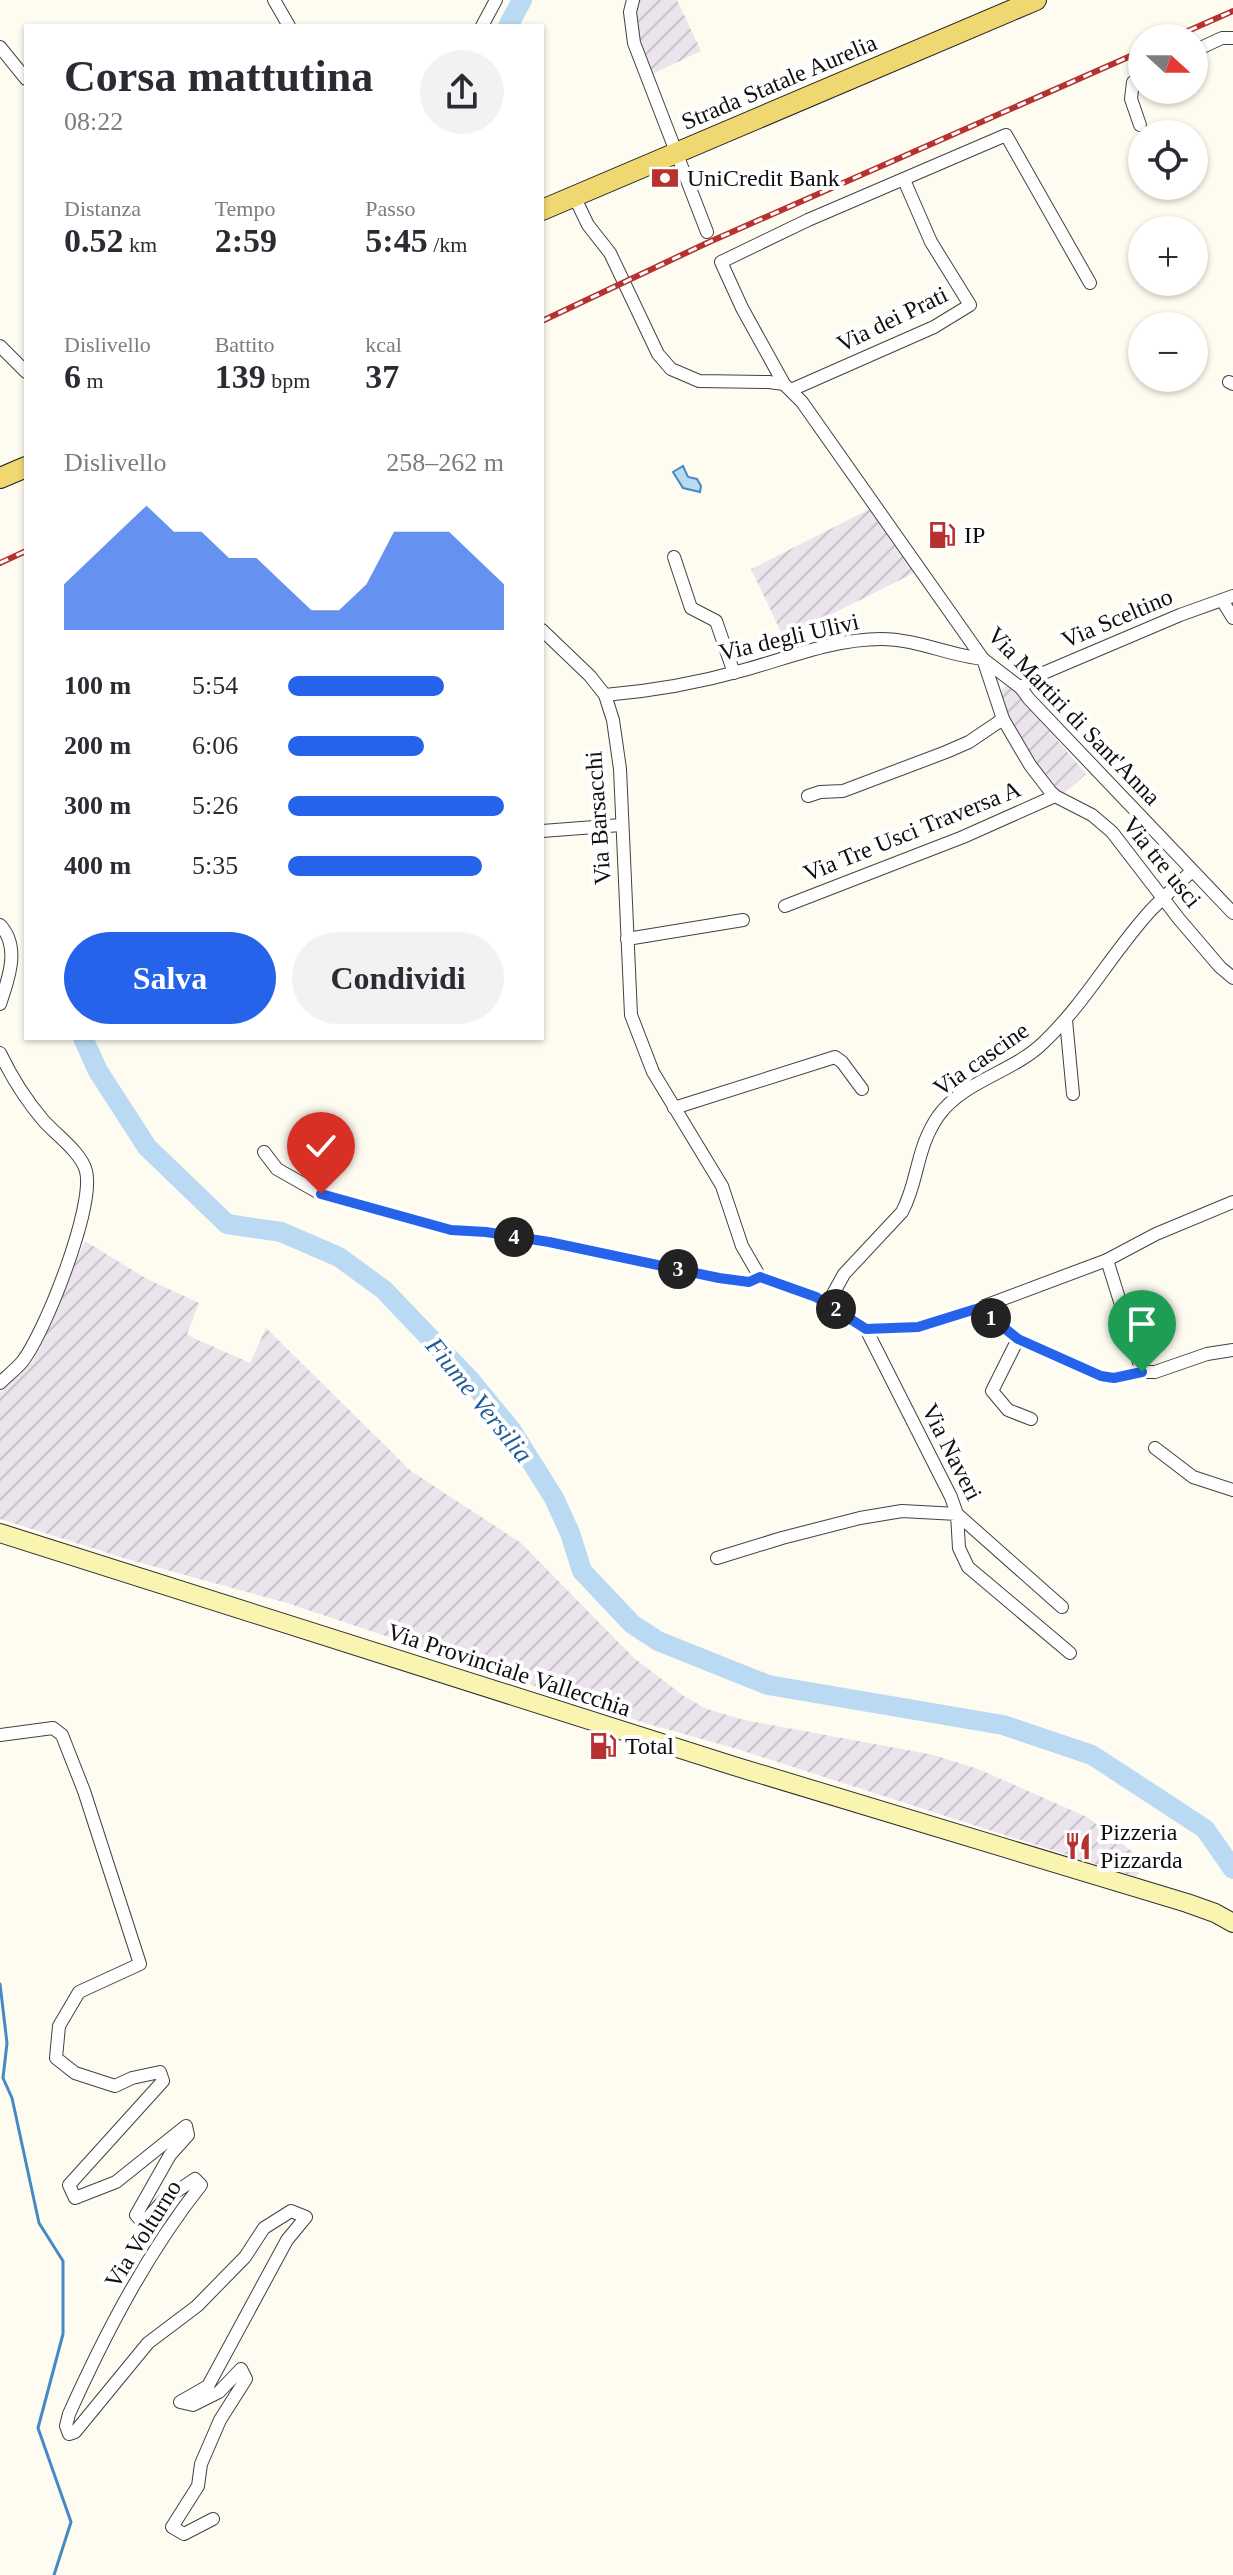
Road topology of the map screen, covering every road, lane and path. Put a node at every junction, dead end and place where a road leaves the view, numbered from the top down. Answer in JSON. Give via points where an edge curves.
{"nodes":[{"id":1,"x":274,"y":0,"type":"edge"},
{"id":2,"x":496,"y":0,"type":"edge"},
{"id":3,"x":633,"y":0,"type":"edge"},
{"id":4,"x":1031,"y":1,"type":"edge"},
{"id":5,"x":286,"y":24,"type":"edge"},
{"id":6,"x":483,"y":24,"type":"edge"},
{"id":7,"x":1233,"y":38,"type":"edge"},
{"id":8,"x":1208,"y":44,"type":"edge"},
{"id":9,"x":0,"y":47,"type":"edge"},
{"id":10,"x":24,"y":77,"type":"edge"},
{"id":11,"x":676,"y":154,"type":"junction"},
{"id":12,"x":904,"y":180,"type":"junction"},
{"id":13,"x":574,"y":196,"type":"junction"},
{"id":14,"x":544,"y":209,"type":"edge"},
{"id":15,"x":707,"y":232,"type":"dead end"},
{"id":16,"x":1090,"y":283,"type":"dead end"},
{"id":17,"x":0,"y":346,"type":"edge"},
{"id":18,"x":24,"y":370,"type":"edge"},
{"id":19,"x":787,"y":387,"type":"junction"},
{"id":20,"x":24,"y":468,"type":"edge"},
{"id":21,"x":0,"y":478,"type":"edge"},
{"id":22,"x":674,"y":557,"type":"dead end"},
{"id":23,"x":1227,"y":598,"type":"edge"},
{"id":24,"x":1233,"y":618,"type":"edge"},
{"id":25,"x":544,"y":632,"type":"edge"},
{"id":26,"x":983,"y":659,"type":"junction"},
{"id":27,"x":734,"y":673,"type":"junction"},
{"id":28,"x":1021,"y":688,"type":"junction"},
{"id":29,"x":605,"y":695,"type":"junction"},
{"id":30,"x":1003,"y":719,"type":"junction"},
{"id":31,"x":808,"y":796,"type":"dead end"},
{"id":32,"x":1055,"y":796,"type":"junction"},
{"id":33,"x":621,"y":825,"type":"junction"},
{"id":34,"x":544,"y":831,"type":"edge"},
{"id":35,"x":1192,"y":871,"type":"junction"},
{"id":36,"x":1164,"y":898,"type":"junction"},
{"id":37,"x":785,"y":906,"type":"dead end"},
{"id":38,"x":1233,"y":913,"type":"edge"},
{"id":39,"x":743,"y":920,"type":"dead end"},
{"id":40,"x":0,"y":925,"type":"edge"},
{"id":41,"x":627,"y":939,"type":"junction"},
{"id":42,"x":1233,"y":978,"type":"edge"},
{"id":43,"x":0,"y":1004,"type":"edge"},
{"id":44,"x":1066,"y":1020,"type":"junction"},
{"id":45,"x":0,"y":1053,"type":"edge"},
{"id":46,"x":862,"y":1089,"type":"dead end"},
{"id":47,"x":1073,"y":1094,"type":"dead end"},
{"id":48,"x":674,"y":1108,"type":"junction"},
{"id":49,"x":264,"y":1152,"type":"dead end"},
{"id":50,"x":1233,"y":1202,"type":"edge"},
{"id":51,"x":1107,"y":1260,"type":"junction"},
{"id":52,"x":760,"y":1277,"type":"junction"},
{"id":53,"x":828,"y":1303,"type":"junction"},
{"id":54,"x":979,"y":1308,"type":"junction"},
{"id":55,"x":866,"y":1329,"type":"junction"},
{"id":56,"x":1018,"y":1339,"type":"junction"},
{"id":57,"x":1233,"y":1350,"type":"edge"},
{"id":58,"x":1142,"y":1372,"type":"junction"},
{"id":59,"x":0,"y":1383,"type":"edge"},
{"id":60,"x":1031,"y":1419,"type":"dead end"},
{"id":61,"x":1155,"y":1448,"type":"dead end"},
{"id":62,"x":1233,"y":1490,"type":"edge"},
{"id":63,"x":957,"y":1514,"type":"junction"},
{"id":64,"x":0,"y":1533,"type":"edge"},
{"id":65,"x":717,"y":1558,"type":"dead end"},
{"id":66,"x":1062,"y":1607,"type":"dead end"},
{"id":67,"x":1070,"y":1653,"type":"dead end"},
{"id":68,"x":0,"y":1735,"type":"edge"},
{"id":69,"x":1233,"y":1923,"type":"edge"},
{"id":70,"x":213,"y":2519,"type":"dead end"}],
"edges":[{"from":1,"to":5,"type":"street"},
{"from":2,"to":6,"type":"street"},
{"from":3,"to":11,"type":"street","via":[[634,43]]},
{"from":4,"to":11,"type":"main road","name":"Strada Statale Aurelia"},
{"from":7,"to":8,"type":"street"},
{"from":9,"to":10,"type":"street"},
{"from":11,"to":13,"type":"main road","name":"Strada Statale Aurelia"},
{"from":11,"to":15,"type":"street"},
{"from":12,"to":16,"type":"street","via":[[1006,135]]},
{"from":12,"to":19,"type":"street","name":"Via Martiri di Sant'Anna","via":[[721,262]]},
{"from":12,"to":19,"type":"street","name":"Via dei Prati","via":[[931,242],[970,305],[934,327]]},
{"from":13,"to":14,"type":"main road","name":"Strada Statale Aurelia"},
{"from":13,"to":19,"type":"street","via":[[610,253],[658,354],[671,369],[699,381]]},
{"from":17,"to":18,"type":"street"},
{"from":19,"to":26,"type":"street","name":"Via Martiri di Sant'Anna"},
{"from":20,"to":21,"type":"main road"},
{"from":22,"to":27,"type":"street","via":[[691,608],[716,621]]},
{"from":23,"to":24,"type":"street"},
{"from":23,"to":28,"type":"street","name":"Via Sceltino","via":[[1034,677]]},
{"from":25,"to":29,"type":"street"},
{"from":26,"to":27,"type":"street","name":"Via degli Ulivi","via":[[880,639],[812,650]]},
{"from":26,"to":28,"type":"street","name":"Via Martiri di Sant'Anna"},
{"from":26,"to":30,"type":"street","name":"Via tre usci"},
{"from":27,"to":29,"type":"street","name":"Via degli Ulivi"},
{"from":28,"to":35,"type":"street","name":"Via Martiri di Sant'Anna"},
{"from":29,"to":33,"type":"street","name":"Via Barsacchi","via":[[620,769]]},
{"from":30,"to":31,"type":"street","via":[[946,752],[843,791]]},
{"from":30,"to":32,"type":"street","name":"Via tre usci"},
{"from":32,"to":36,"type":"street","name":"Via tre usci","via":[[1112,832]]},
{"from":32,"to":37,"type":"street","name":"Via Tre Usci Traversa A"},
{"from":33,"to":34,"type":"street"},
{"from":33,"to":41,"type":"street","name":"Via Barsacchi"},
{"from":35,"to":36,"type":"street","name":"Via cascine"},
{"from":35,"to":38,"type":"street","name":"Via Martiri di Sant'Anna"},
{"from":36,"to":42,"type":"street","name":"Via tre usci"},
{"from":36,"to":44,"type":"street","name":"Via cascine"},
{"from":39,"to":41,"type":"street"},
{"from":40,"to":43,"type":"street","via":[[7,932],[12,971]]},
{"from":41,"to":48,"type":"street","name":"Via Barsacchi","via":[[631,1015]]},
{"from":44,"to":47,"type":"street"},
{"from":44,"to":53,"type":"street","name":"Via cascine","via":[[1041,1046],[941,1113],[924,1141],[902,1212],[844,1274]]},
{"from":45,"to":59,"type":"street","via":[[41,1117],[80,1159],[87,1192],[72,1251],[41,1329],[23,1361]]},
{"from":46,"to":48,"type":"street","via":[[835,1057]]},
{"from":48,"to":52,"type":"street","name":"Via Barsacchi","via":[[722,1186],[742,1246]]},
{"from":49,"to":52,"type":"street","via":[[277,1169],[321,1194],[451,1230],[549,1242],[719,1278],[749,1282]]},
{"from":50,"to":51,"type":"street"},
{"from":51,"to":54,"type":"street"},
{"from":51,"to":58,"type":"street"},
{"from":52,"to":53,"type":"street"},
{"from":53,"to":55,"type":"street"},
{"from":54,"to":55,"type":"street","via":[[918,1327]]},
{"from":54,"to":56,"type":"street"},
{"from":55,"to":63,"type":"street","name":"Via Naveri"},
{"from":56,"to":58,"type":"street","via":[[1101,1376]]},
{"from":56,"to":60,"type":"street","via":[[992,1391],[1008,1410]]},
{"from":57,"to":58,"type":"street"},
{"from":61,"to":62,"type":"street","via":[[1193,1477]]},
{"from":63,"to":65,"type":"street","via":[[902,1511],[860,1518]]},
{"from":63,"to":66,"type":"street","name":"Via Naveri"},
{"from":63,"to":67,"type":"street","via":[[959,1548],[968,1567]]},
{"from":64,"to":69,"type":"main road","name":"Via Provinciale Vallecchia","via":[[753,1772],[1187,1903]]},
{"from":68,"to":70,"type":"street","name":"Via Volturno","via":[[53,1728],[62,1735],[140,1964],[79,1992],[59,2026],[56,2058],[75,2073],[115,2086],[160,2072],[163,2081],[69,2185],[75,2198],[116,2182],[186,2126],[188,2135],[170,2155],[136,2215],[143,2223],[165,2199],[195,2179],[201,2185],[101,2344],[69,2414],[69,2434],[148,2343],[197,2306],[245,2257],[264,2228],[291,2211],[306,2217],[287,2240],[208,2386],[180,2402],[193,2405],[219,2392],[241,2369],[246,2379],[220,2420],[201,2464],[198,2486],[172,2527],[184,2534]]}]}
